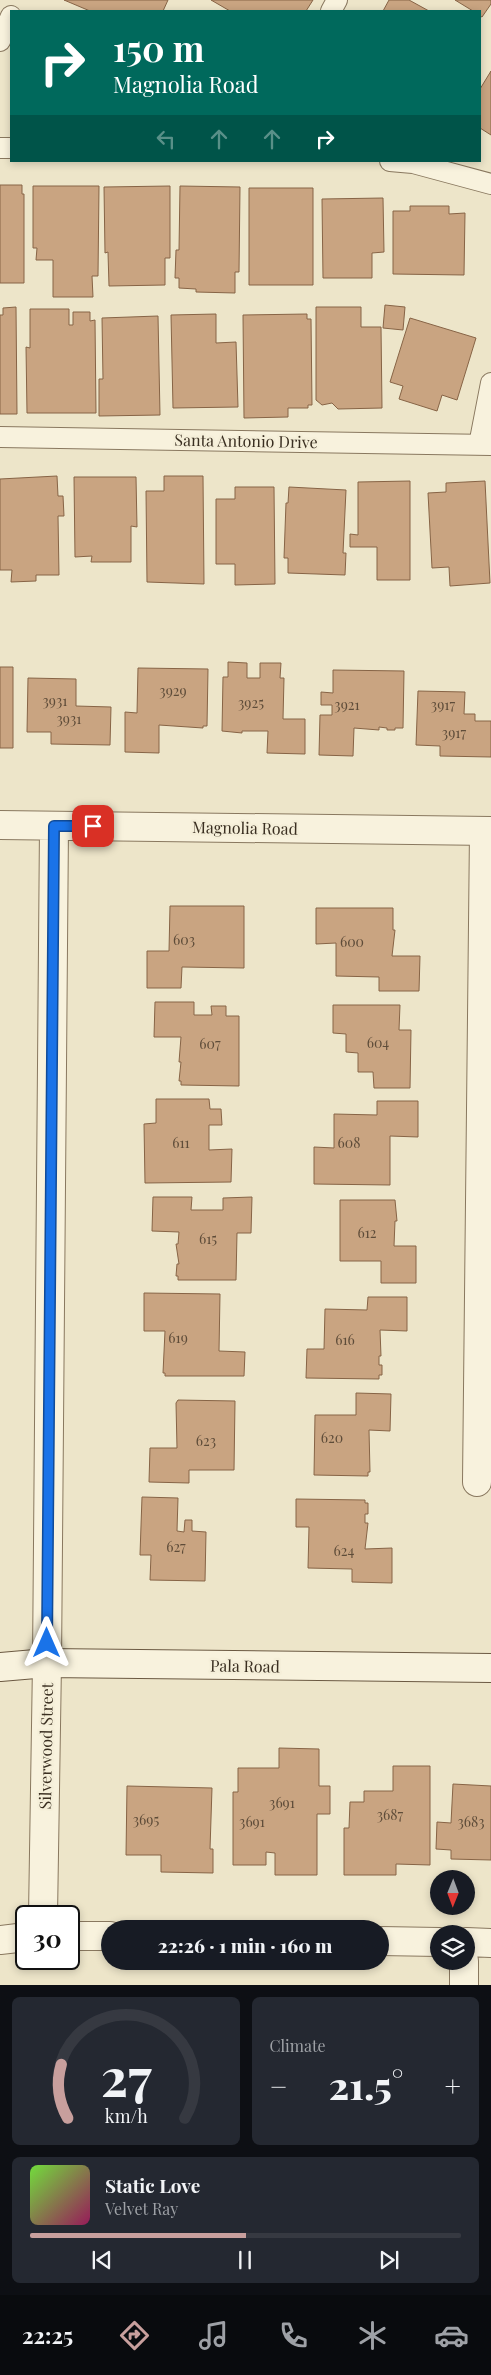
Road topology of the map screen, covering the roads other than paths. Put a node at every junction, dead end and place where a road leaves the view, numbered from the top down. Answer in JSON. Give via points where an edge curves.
{"nodes":[{"id":1,"x":10,"y":18,"type":"edge"},
{"id":2,"x":0,"y":41,"type":"edge"},
{"id":3,"x":402,"y":162,"type":"edge"},
{"id":4,"x":491,"y":184,"type":"edge"},
{"id":5,"x":491,"y":383,"type":"edge"},
{"id":6,"x":0,"y":438,"type":"edge"},
{"id":7,"x":485,"y":445,"type":"edge"},
{"id":8,"x":0,"y":825,"type":"edge"},
{"id":9,"x":54,"y":826,"type":"junction"},
{"id":10,"x":488,"y":831,"type":"edge"},
{"id":11,"x":477,"y":1482,"type":"dead end"},
{"id":12,"x":47,"y":1663,"type":"junction"},
{"id":13,"x":0,"y":1667,"type":"edge"},
{"id":14,"x":491,"y":1668,"type":"edge"},
{"id":15,"x":42,"y":1905,"type":"edge"},
{"id":16,"x":80,"y":1936,"type":"edge"},
{"id":17,"x":101,"y":1936,"type":"edge"},
{"id":18,"x":15,"y":1938,"type":"edge"},
{"id":19,"x":0,"y":1940,"type":"edge"},
{"id":20,"x":389,"y":1941,"type":"edge"},
{"id":21,"x":430,"y":1942,"type":"edge"},
{"id":22,"x":475,"y":1942,"type":"edge"},
{"id":23,"x":491,"y":1943,"type":"edge"},
{"id":24,"x":464,"y":1970,"type":"edge"},
{"id":25,"x":464,"y":1985,"type":"edge"}],
"edges":[{"from":1,"to":2,"type":"lane"},
{"from":3,"to":4,"type":"lane"},
{"from":5,"to":7,"type":"lane"},
{"from":6,"to":7,"type":"lane","name":"Santa Antonio Drive"},
{"from":8,"to":9,"type":"street","name":"Magnolia Road"},
{"from":9,"to":10,"type":"street","name":"Magnolia Road"},
{"from":9,"to":12,"type":"street","name":"Silverwood Street"},
{"from":10,"to":11,"type":"street"},
{"from":12,"to":13,"type":"street","name":"Pala Road"},
{"from":12,"to":14,"type":"street","name":"Pala Road"},
{"from":12,"to":15,"type":"street","name":"Silverwood Street"},
{"from":16,"to":17,"type":"street"},
{"from":18,"to":19,"type":"street"},
{"from":20,"to":21,"type":"street"},
{"from":22,"to":23,"type":"street"},
{"from":24,"to":25,"type":"street"}]}
